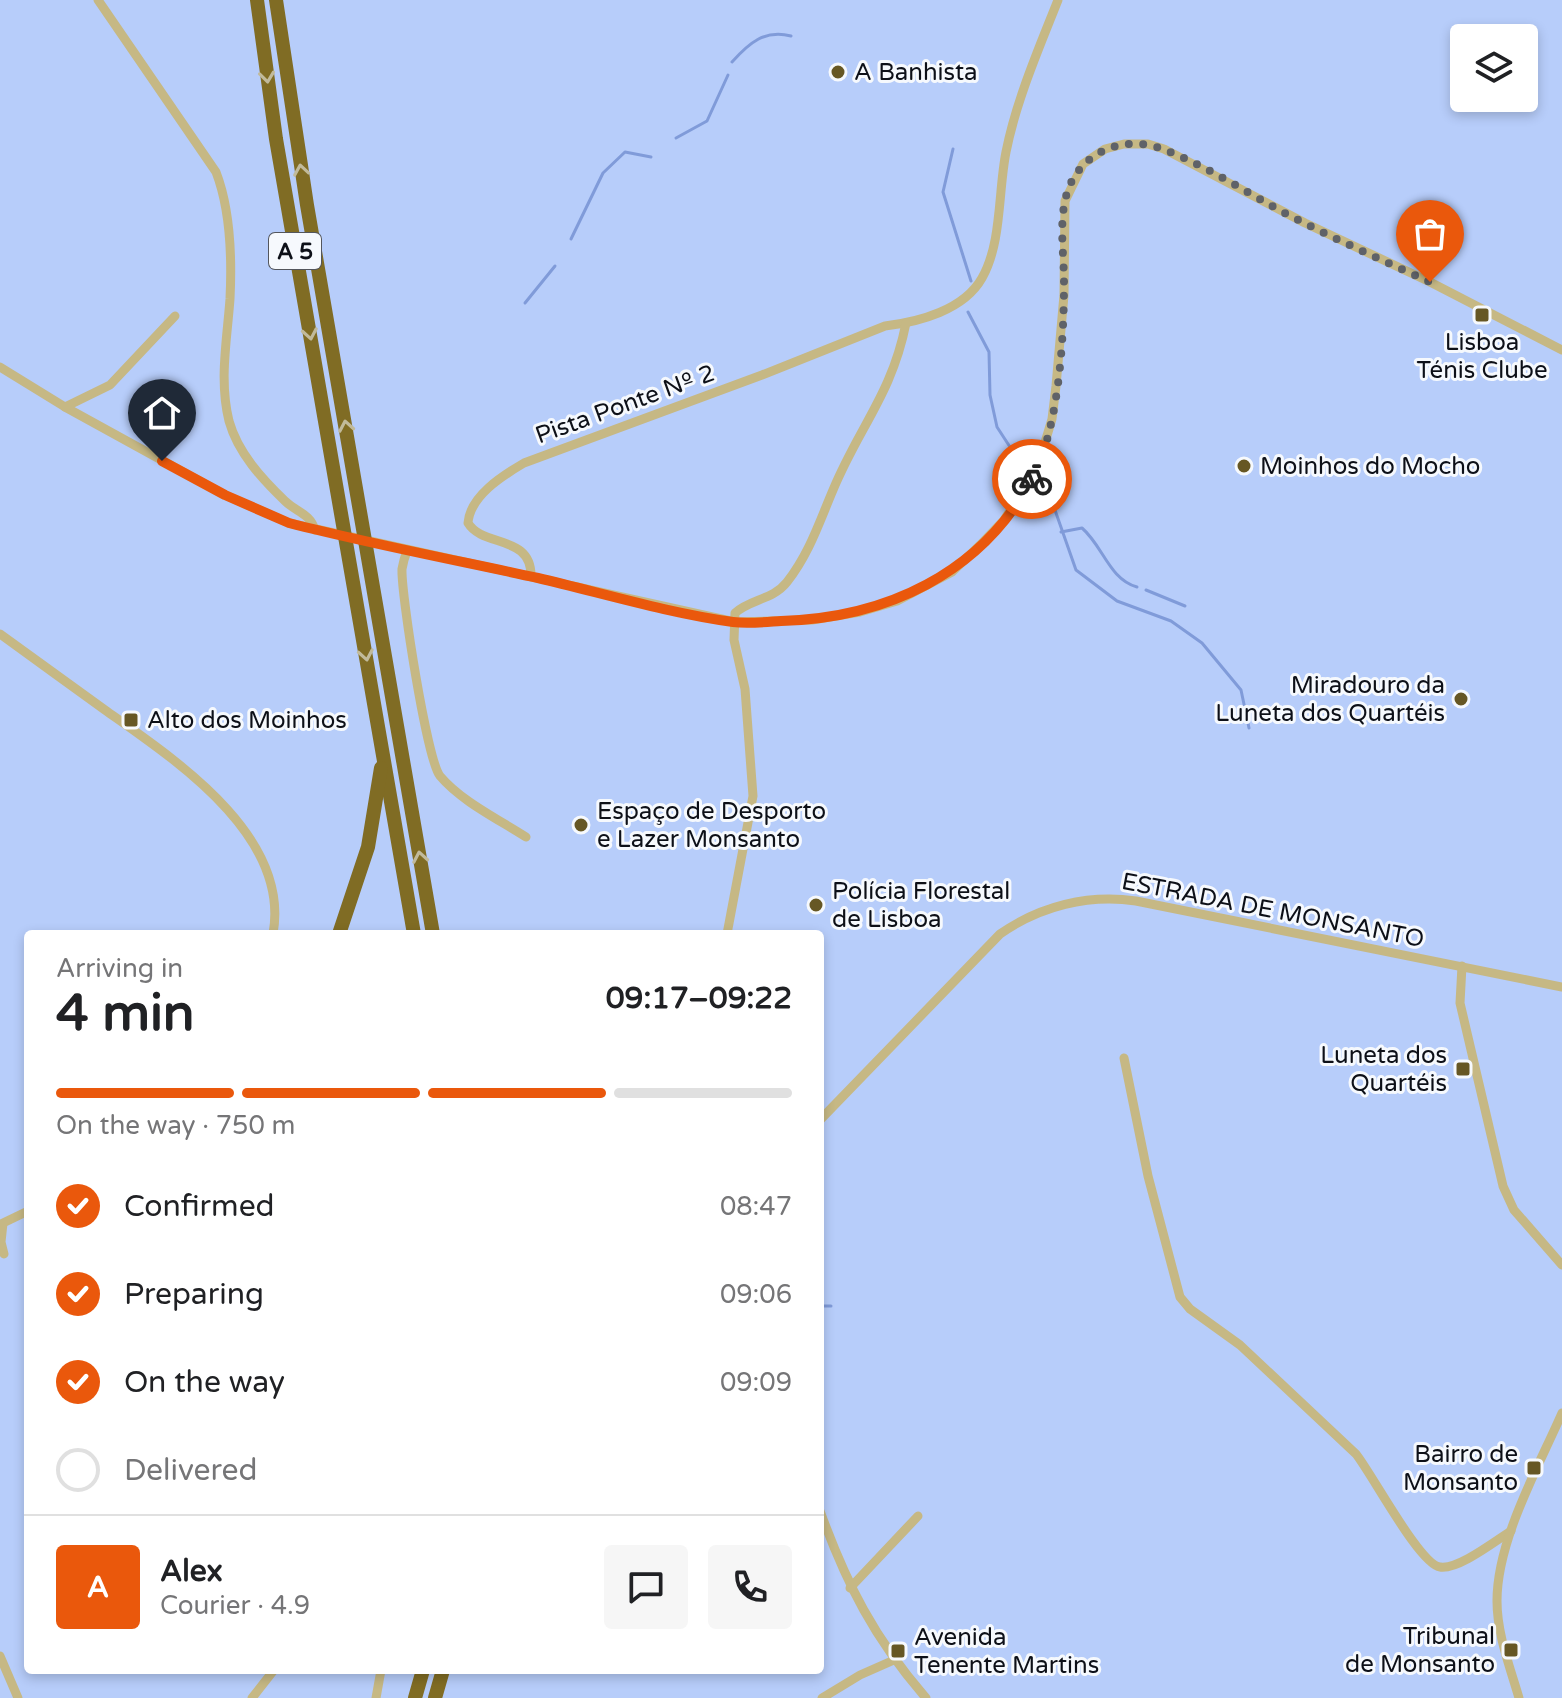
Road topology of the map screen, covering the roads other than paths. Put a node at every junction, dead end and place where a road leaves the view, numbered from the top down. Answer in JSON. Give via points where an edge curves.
{"nodes":[{"id":1,"x":98,"y":0,"type":"edge"},
{"id":2,"x":257,"y":0,"type":"edge"},
{"id":3,"x":276,"y":0,"type":"edge"},
{"id":4,"x":1058,"y":0,"type":"edge"},
{"id":5,"x":175,"y":316,"type":"dead end"},
{"id":6,"x":906,"y":323,"type":"junction"},
{"id":7,"x":1562,"y":350,"type":"edge"},
{"id":8,"x":0,"y":367,"type":"edge"},
{"id":9,"x":65,"y":407,"type":"junction"},
{"id":10,"x":315,"y":530,"type":"junction"},
{"id":11,"x":407,"y":551,"type":"junction"},
{"id":12,"x":531,"y":577,"type":"junction"},
{"id":13,"x":735,"y":622,"type":"junction"},
{"id":14,"x":0,"y":634,"type":"edge"},
{"id":15,"x":383,"y":755,"type":"junction"},
{"id":16,"x":526,"y":837,"type":"dead end"},
{"id":17,"x":273,"y":930,"type":"edge"},
{"id":18,"x":340,"y":930,"type":"edge"},
{"id":19,"x":413,"y":930,"type":"edge"},
{"id":20,"x":432,"y":930,"type":"edge"},
{"id":21,"x":728,"y":930,"type":"edge"},
{"id":22,"x":1462,"y":966,"type":"junction"},
{"id":23,"x":1562,"y":987,"type":"edge"},
{"id":24,"x":1124,"y":1058,"type":"dead end"},
{"id":25,"x":824,"y":1116,"type":"edge"},
{"id":26,"x":24,"y":1213,"type":"edge"},
{"id":27,"x":2,"y":1221,"type":"edge"},
{"id":28,"x":4,"y":1254,"type":"dead end"},
{"id":29,"x":1562,"y":1265,"type":"edge"},
{"id":30,"x":1562,"y":1413,"type":"edge"},
{"id":31,"x":918,"y":1516,"type":"dead end"},
{"id":32,"x":824,"y":1521,"type":"edge"},
{"id":33,"x":1511,"y":1531,"type":"junction"},
{"id":34,"x":850,"y":1588,"type":"junction"},
{"id":35,"x":0,"y":1656,"type":"edge"},
{"id":36,"x":894,"y":1660,"type":"junction"},
{"id":37,"x":271,"y":1674,"type":"edge"},
{"id":38,"x":380,"y":1674,"type":"edge"},
{"id":39,"x":422,"y":1674,"type":"edge"},
{"id":40,"x":442,"y":1674,"type":"edge"},
{"id":41,"x":18,"y":1698,"type":"edge"},
{"id":42,"x":252,"y":1698,"type":"edge"},
{"id":43,"x":376,"y":1698,"type":"edge"},
{"id":44,"x":415,"y":1698,"type":"edge"},
{"id":45,"x":435,"y":1698,"type":"edge"},
{"id":46,"x":822,"y":1698,"type":"edge"},
{"id":47,"x":926,"y":1698,"type":"edge"},
{"id":48,"x":1519,"y":1698,"type":"edge"}],
"edges":[{"from":1,"to":10,"type":"street","via":[[216,172],[226,196],[230,296],[224,383],[229,422],[254,468],[286,502],[310,518]]},
{"from":2,"to":15,"type":"highway","number":"A 5","one_way":true,"via":[[276,139]]},
{"from":20,"to":3,"type":"highway","number":"A 5","one_way":true},
{"from":4,"to":6,"type":"street","via":[[1007,149],[991,256],[981,280],[963,299]]},
{"from":5,"to":9,"type":"street","via":[[110,385]]},
{"from":6,"to":12,"type":"street","name":"Pista Ponte Nº 2","via":[[885,326],[508,472],[481,496],[468,523],[512,543],[531,567]]},
{"from":6,"to":13,"type":"street","via":[[889,385],[832,490],[809,547],[785,584],[740,609]]},
{"from":7,"to":13,"type":"street","via":[[1164,149],[1135,143],[1113,147],[1083,164],[1068,191],[1052,419],[1037,469],[1004,520],[952,572],[897,601],[812,620]]},
{"from":8,"to":9,"type":"street"},
{"from":9,"to":10,"type":"street","via":[[247,506]]},
{"from":10,"to":11,"type":"street"},
{"from":11,"to":12,"type":"street"},
{"from":11,"to":16,"type":"street","via":[[402,568],[429,753],[437,771]]},
{"from":12,"to":13,"type":"street"},
{"from":13,"to":21,"type":"street","via":[[753,796]]},
{"from":14,"to":17,"type":"street","via":[[208,789],[241,827],[271,880]]},
{"from":15,"to":18,"type":"highway","via":[[368,847]]},
{"from":15,"to":19,"type":"highway","number":"A 5"},
{"from":22,"to":23,"type":"street","name":"ESTRADA DE MONSANTO"},
{"from":22,"to":25,"type":"street","name":"ESTRADA DE MONSANTO","via":[[1131,900],[1066,904],[1000,934]]},
{"from":22,"to":29,"type":"street","via":[[1460,1003],[1503,1186],[1514,1210]]},
{"from":24,"to":33,"type":"street","via":[[1174,1284],[1185,1304],[1240,1345],[1356,1454],[1429,1563],[1444,1568]]},
{"from":26,"to":27,"type":"street"},
{"from":27,"to":28,"type":"street"},
{"from":30,"to":33,"type":"street"},
{"from":31,"to":34,"type":"street"},
{"from":32,"to":34,"type":"street"},
{"from":33,"to":48,"type":"street","via":[[1497,1601]]},
{"from":34,"to":36,"type":"street"},
{"from":35,"to":41,"type":"street"},
{"from":36,"to":46,"type":"street"},
{"from":36,"to":47,"type":"street"},
{"from":37,"to":42,"type":"street"},
{"from":38,"to":43,"type":"street"},
{"from":39,"to":44,"type":"highway"},
{"from":40,"to":45,"type":"highway"}]}
